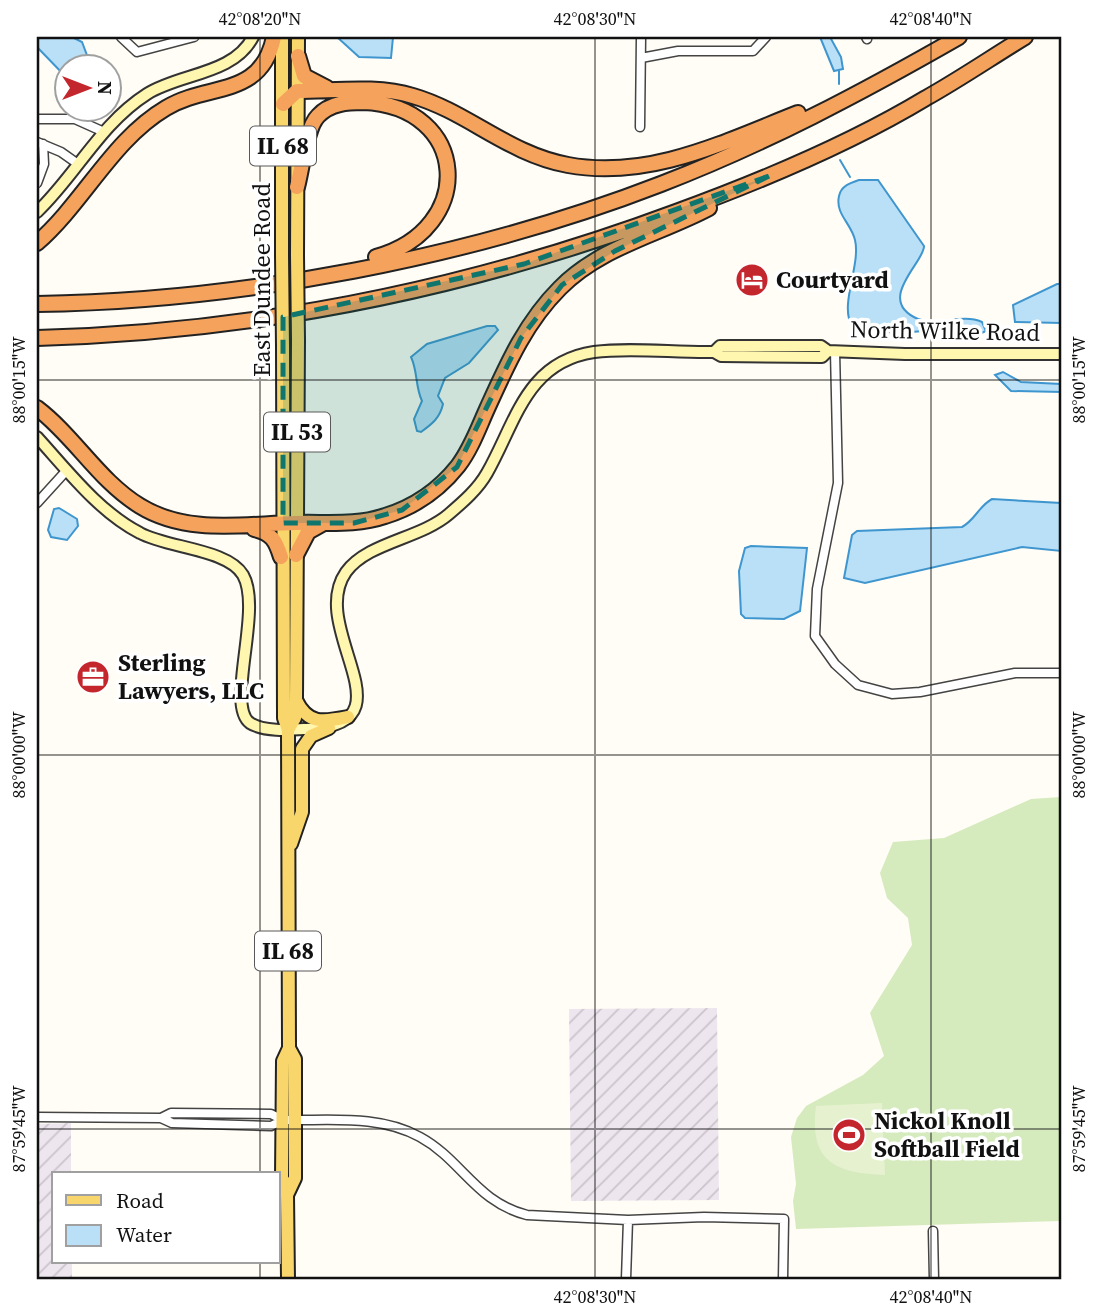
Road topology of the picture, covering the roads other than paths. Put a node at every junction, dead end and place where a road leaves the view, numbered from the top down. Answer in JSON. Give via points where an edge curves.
{"nodes":[{"id":1,"x":121,"y":37,"type":"edge"},
{"id":2,"x":194,"y":37,"type":"edge"},
{"id":3,"x":253,"y":37,"type":"edge"},
{"id":4,"x":274,"y":37,"type":"edge"},
{"id":5,"x":282,"y":37,"type":"edge"},
{"id":6,"x":298,"y":37,"type":"edge"},
{"id":7,"x":641,"y":37,"type":"edge"},
{"id":8,"x":960,"y":37,"type":"edge"},
{"id":9,"x":1025,"y":37,"type":"edge"},
{"id":10,"x":766,"y":38,"type":"edge"},
{"id":11,"x":298,"y":56,"type":"junction"},
{"id":12,"x":641,"y":58,"type":"junction"},
{"id":13,"x":880,"y":82,"type":"junction"},
{"id":14,"x":297,"y":91,"type":"junction"},
{"id":15,"x":335,"y":91,"type":"junction"},
{"id":16,"x":283,"y":103,"type":"junction"},
{"id":17,"x":37,"y":119,"type":"edge"},
{"id":18,"x":640,"y":127,"type":"dead end"},
{"id":19,"x":104,"y":132,"type":"junction"},
{"id":20,"x":40,"y":143,"type":"edge"},
{"id":21,"x":78,"y":164,"type":"junction"},
{"id":22,"x":769,"y":176,"type":"junction"},
{"id":23,"x":37,"y":183,"type":"edge"},
{"id":24,"x":297,"y":187,"type":"junction"},
{"id":25,"x":37,"y":212,"type":"edge"},
{"id":26,"x":37,"y":243,"type":"edge"},
{"id":27,"x":326,"y":276,"type":"junction"},
{"id":28,"x":37,"y":304,"type":"edge"},
{"id":29,"x":37,"y":338,"type":"edge"},
{"id":30,"x":831,"y":351,"type":"junction"},
{"id":31,"x":1061,"y":354,"type":"edge"},
{"id":32,"x":37,"y":408,"type":"edge"},
{"id":33,"x":37,"y":437,"type":"edge"},
{"id":34,"x":67,"y":470,"type":"junction"},
{"id":35,"x":37,"y":503,"type":"edge"},
{"id":36,"x":290,"y":523,"type":"junction"},
{"id":37,"x":324,"y":523,"type":"junction"},
{"id":38,"x":246,"y":527,"type":"junction"},
{"id":39,"x":289,"y":556,"type":"junction"},
{"id":40,"x":1061,"y":673,"type":"edge"},
{"id":41,"x":296,"y":700,"type":"junction"},
{"id":42,"x":348,"y":717,"type":"junction"},
{"id":43,"x":329,"y":728,"type":"junction"},
{"id":44,"x":288,"y":730,"type":"junction"},
{"id":45,"x":288,"y":854,"type":"junction"},
{"id":46,"x":37,"y":1117,"type":"edge"},
{"id":47,"x":289,"y":1120,"type":"junction"},
{"id":48,"x":628,"y":1220,"type":"junction"},
{"id":49,"x":933,"y":1231,"type":"dead end"},
{"id":50,"x":288,"y":1279,"type":"edge"},
{"id":51,"x":626,"y":1279,"type":"edge"},
{"id":52,"x":783,"y":1279,"type":"edge"},
{"id":53,"x":934,"y":1279,"type":"edge"}],
"edges":[{"from":1,"to":2,"type":"street","via":[[130,48],[144,52]]},
{"from":3,"to":19,"type":"street","via":[[244,51],[221,66],[148,94]]},
{"from":4,"to":26,"type":"highway","via":[[264,64],[246,82],[168,107],[130,135],[67,214]]},
{"from":5,"to":16,"type":"main road","name":"East Dundee Road","number":"IL 68"},
{"from":6,"to":11,"type":"main road","name":"East Dundee Road","number":"IL 53"},
{"from":7,"to":12,"type":"street"},
{"from":8,"to":13,"type":"highway"},
{"from":9,"to":22,"type":"highway","via":[[925,99]]},
{"from":10,"to":12,"type":"street","via":[[753,51],[678,51]]},
{"from":11,"to":14,"type":"main road","name":"East Dundee Road","number":"IL 53"},
{"from":11,"to":15,"type":"highway","via":[[303,76]]},
{"from":12,"to":18,"type":"street"},
{"from":13,"to":15,"type":"highway","via":[[722,145],[641,166],[614,167],[544,160],[416,96],[385,90]]},
{"from":13,"to":27,"type":"highway","via":[[659,185],[484,239]]},
{"from":14,"to":15,"type":"highway"},
{"from":14,"to":16,"type":"highway"},
{"from":14,"to":24,"type":"main road","name":"East Dundee Road","number":"IL 53"},
{"from":16,"to":36,"type":"main road","name":"East Dundee Road","number":"IL 68","bridge":true,"via":[[283,347]]},
{"from":17,"to":19,"type":"street","via":[[86,121]]},
{"from":19,"to":21,"type":"street"},
{"from":20,"to":21,"type":"street"},
{"from":20,"to":23,"type":"street","via":[[44,164]]},
{"from":21,"to":25,"type":"street"},
{"from":22,"to":29,"type":"highway","via":[[576,249],[385,299],[223,326]]},
{"from":22,"to":37,"type":"highway","via":[[683,222],[615,251],[562,285],[521,338],[471,447],[424,498],[366,522]]},
{"from":24,"to":27,"type":"highway","via":[[311,126],[337,104],[375,103],[411,112],[429,128],[442,149],[447,172],[445,197],[429,228],[398,249]]},
{"from":24,"to":36,"type":"main road","name":"East Dundee Road","number":"IL 53","bridge":true,"via":[[298,340]]},
{"from":27,"to":28,"type":"highway","via":[[171,296]]},
{"from":30,"to":31,"type":"street","name":"North Wilke Road"},
{"from":30,"to":40,"type":"street","via":[[838,483],[817,589],[815,636],[835,664],[858,685],[892,694],[1014,673]]},
{"from":30,"to":42,"type":"street","name":"North Wilke Road","via":[[821,346],[720,346],[714,352],[595,352],[565,360],[543,375],[522,400],[486,474],[467,498],[437,524],[371,552],[345,574],[336,605],[337,625],[358,690]]},
{"from":32,"to":38,"type":"highway","via":[[107,480],[141,507],[192,525]]},
{"from":33,"to":34,"type":"street"},
{"from":34,"to":35,"type":"street"},
{"from":34,"to":44,"type":"street","via":[[119,520],[141,534],[219,557],[241,571],[250,594],[242,711],[255,726]]},
{"from":36,"to":37,"type":"highway"},
{"from":36,"to":38,"type":"highway"},
{"from":36,"to":39,"type":"main road","number":"IL 68"},
{"from":37,"to":39,"type":"highway","via":[[308,532]]},
{"from":38,"to":39,"type":"highway","via":[[270,534]]},
{"from":39,"to":41,"type":"main road","number":"IL 68"},
{"from":39,"to":44,"type":"main road","number":"IL 68","via":[[284,718]]},
{"from":41,"to":42,"type":"main road","via":[[306,716],[318,722]]},
{"from":41,"to":44,"type":"main road","number":"IL 68","via":[[295,718]]},
{"from":42,"to":43,"type":"street"},
{"from":43,"to":44,"type":"street"},
{"from":43,"to":45,"type":"main road","via":[[311,736],[302,749],[302,812]]},
{"from":44,"to":45,"type":"main road","number":"IL 68"},
{"from":45,"to":47,"type":"main road","number":"IL 68","via":[[289,1048],[295,1059]]},
{"from":46,"to":47,"type":"street","via":[[271,1114]]},
{"from":47,"to":48,"type":"street","via":[[361,1120],[401,1128],[433,1146],[486,1197],[511,1211],[555,1218]]},
{"from":47,"to":50,"type":"main road","number":"IL 68","via":[[295,1178],[287,1195]]},
{"from":48,"to":51,"type":"street"},
{"from":48,"to":52,"type":"street","via":[[784,1219]]},
{"from":49,"to":53,"type":"street"}]}
